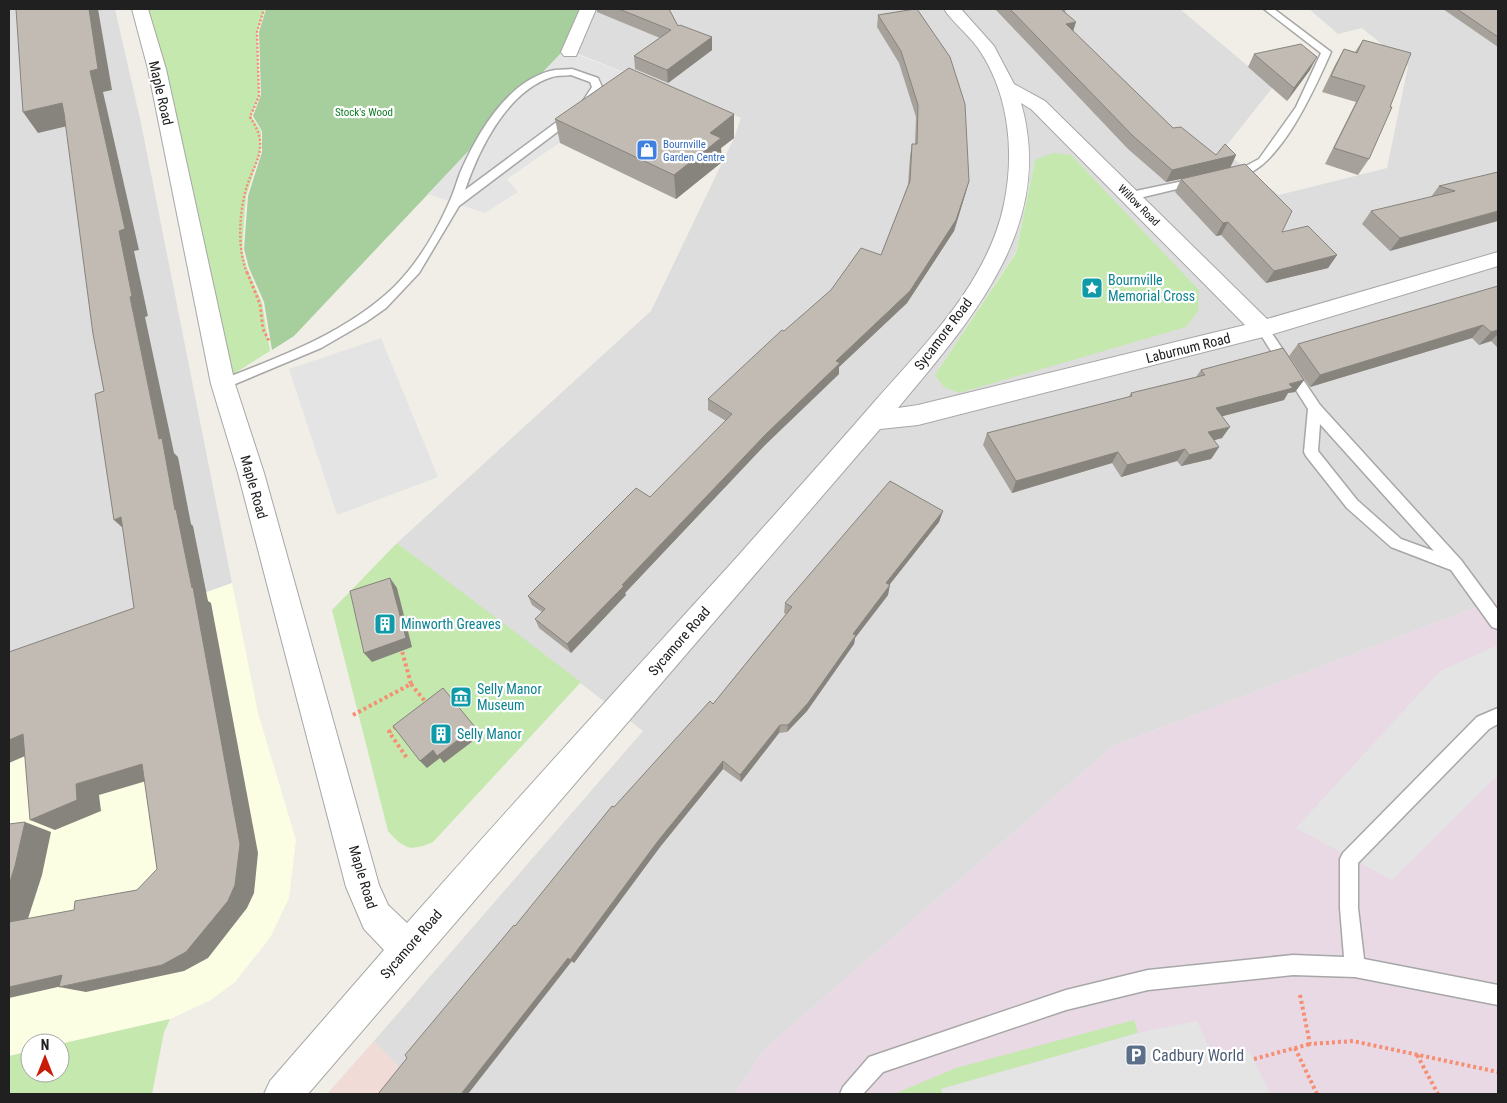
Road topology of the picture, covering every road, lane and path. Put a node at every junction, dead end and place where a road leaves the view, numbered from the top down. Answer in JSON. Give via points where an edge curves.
{"nodes":[{"id":1,"x":140,"y":9,"type":"edge"},
{"id":2,"x":264,"y":9,"type":"edge"},
{"id":3,"x":588,"y":9,"type":"edge"},
{"id":4,"x":952,"y":9,"type":"edge"},
{"id":5,"x":1268,"y":9,"type":"edge"},
{"id":6,"x":570,"y":52,"type":"dead end"},
{"id":7,"x":1009,"y":88,"type":"junction"},
{"id":8,"x":1131,"y":196,"type":"junction"},
{"id":9,"x":454,"y":204,"type":"junction"},
{"id":10,"x":1498,"y":260,"type":"edge"},
{"id":11,"x":1263,"y":329,"type":"junction"},
{"id":12,"x":280,"y":362,"type":"junction"},
{"id":13,"x":223,"y":384,"type":"junction"},
{"id":14,"x":1315,"y":409,"type":"junction"},
{"id":15,"x":874,"y":420,"type":"junction"},
{"id":16,"x":1456,"y":566,"type":"junction"},
{"id":17,"x":1498,"y":622,"type":"edge"},
{"id":18,"x":402,"y":651,"type":"edge"},
{"id":19,"x":411,"y":684,"type":"junction"},
{"id":20,"x":426,"y":702,"type":"junction"},
{"id":21,"x":418,"y":708,"type":"edge"},
{"id":22,"x":433,"y":710,"type":"edge"},
{"id":23,"x":353,"y":715,"type":"dead end"},
{"id":24,"x":1498,"y":716,"type":"edge"},
{"id":25,"x":404,"y":720,"type":"edge"},
{"id":26,"x":407,"y":758,"type":"edge"},
{"id":27,"x":407,"y":948,"type":"junction"},
{"id":28,"x":1293,"y":965,"type":"junction"},
{"id":29,"x":1355,"y":967,"type":"junction"},
{"id":30,"x":1498,"y":995,"type":"edge"},
{"id":31,"x":1310,"y":1044,"type":"junction"},
{"id":32,"x":1295,"y":1048,"type":"junction"},
{"id":33,"x":1417,"y":1055,"type":"junction"},
{"id":34,"x":1254,"y":1060,"type":"dead end"},
{"id":35,"x":1498,"y":1072,"type":"edge"},
{"id":36,"x":283,"y":1094,"type":"edge"},
{"id":37,"x":850,"y":1094,"type":"edge"},
{"id":38,"x":1317,"y":1094,"type":"edge"},
{"id":39,"x":1438,"y":1094,"type":"edge"}],
"edges":[{"from":1,"to":13,"type":"street","name":"Maple Road","via":[[159,79]]},
{"from":2,"to":12,"type":"path","via":[[257,32],[259,96],[250,117],[260,132],[260,152],[244,197],[240,250],[260,304],[263,329]]},
{"from":3,"to":6,"type":"street"},
{"from":4,"to":7,"type":"street","via":[[988,49]]},
{"from":5,"to":8,"type":"lane","via":[[1326,52],[1301,108],[1263,161],[1248,170]]},
{"from":7,"to":8,"type":"street","name":"Willow Road","via":[[1038,105]]},
{"from":7,"to":15,"type":"street","name":"Sycamore Road","via":[[1018,128],[1020,157],[1016,197],[1007,232],[985,276],[951,328]]},
{"from":8,"to":11,"type":"street","name":"Willow Road"},
{"from":9,"to":9,"type":"lane","via":[[467,170],[488,131],[512,98],[540,77],[557,71],[576,72],[594,80],[597,87],[585,106]]},
{"from":9,"to":12,"type":"lane","via":[[433,242],[399,289],[353,325]]},
{"from":10,"to":11,"type":"street","name":"Laburnum Road"},
{"from":11,"to":14,"type":"lane"},
{"from":11,"to":15,"type":"street","name":"Laburnum Road","via":[[918,415]]},
{"from":12,"to":13,"type":"lane"},
{"from":13,"to":27,"type":"street","name":"Maple Road","via":[[251,473],[363,888],[376,917]]},
{"from":14,"to":16,"type":"lane"},
{"from":14,"to":16,"type":"lane","via":[[1311,452],[1352,504],[1396,543]]},
{"from":15,"to":27,"type":"street","name":"Sycamore Road"},
{"from":16,"to":17,"type":"lane"},
{"from":18,"to":19,"type":"path"},
{"from":19,"to":20,"type":"path"},
{"from":19,"to":23,"type":"path"},
{"from":20,"to":21,"type":"path"},
{"from":20,"to":22,"type":"path"},
{"from":24,"to":29,"type":"lane","via":[[1483,722],[1349,858],[1349,908]]},
{"from":25,"to":26,"type":"path","via":[[389,732]]},
{"from":27,"to":36,"type":"street","name":"Sycamore Road"},
{"from":28,"to":29,"type":"lane"},
{"from":28,"to":31,"type":"path"},
{"from":28,"to":37,"type":"lane","via":[[1148,980],[1066,1000],[876,1064]]},
{"from":29,"to":30,"type":"lane"},
{"from":31,"to":32,"type":"path"},
{"from":31,"to":33,"type":"path","via":[[1353,1041]]},
{"from":32,"to":34,"type":"path"},
{"from":32,"to":38,"type":"path"},
{"from":33,"to":35,"type":"path"},
{"from":33,"to":39,"type":"path"}]}
